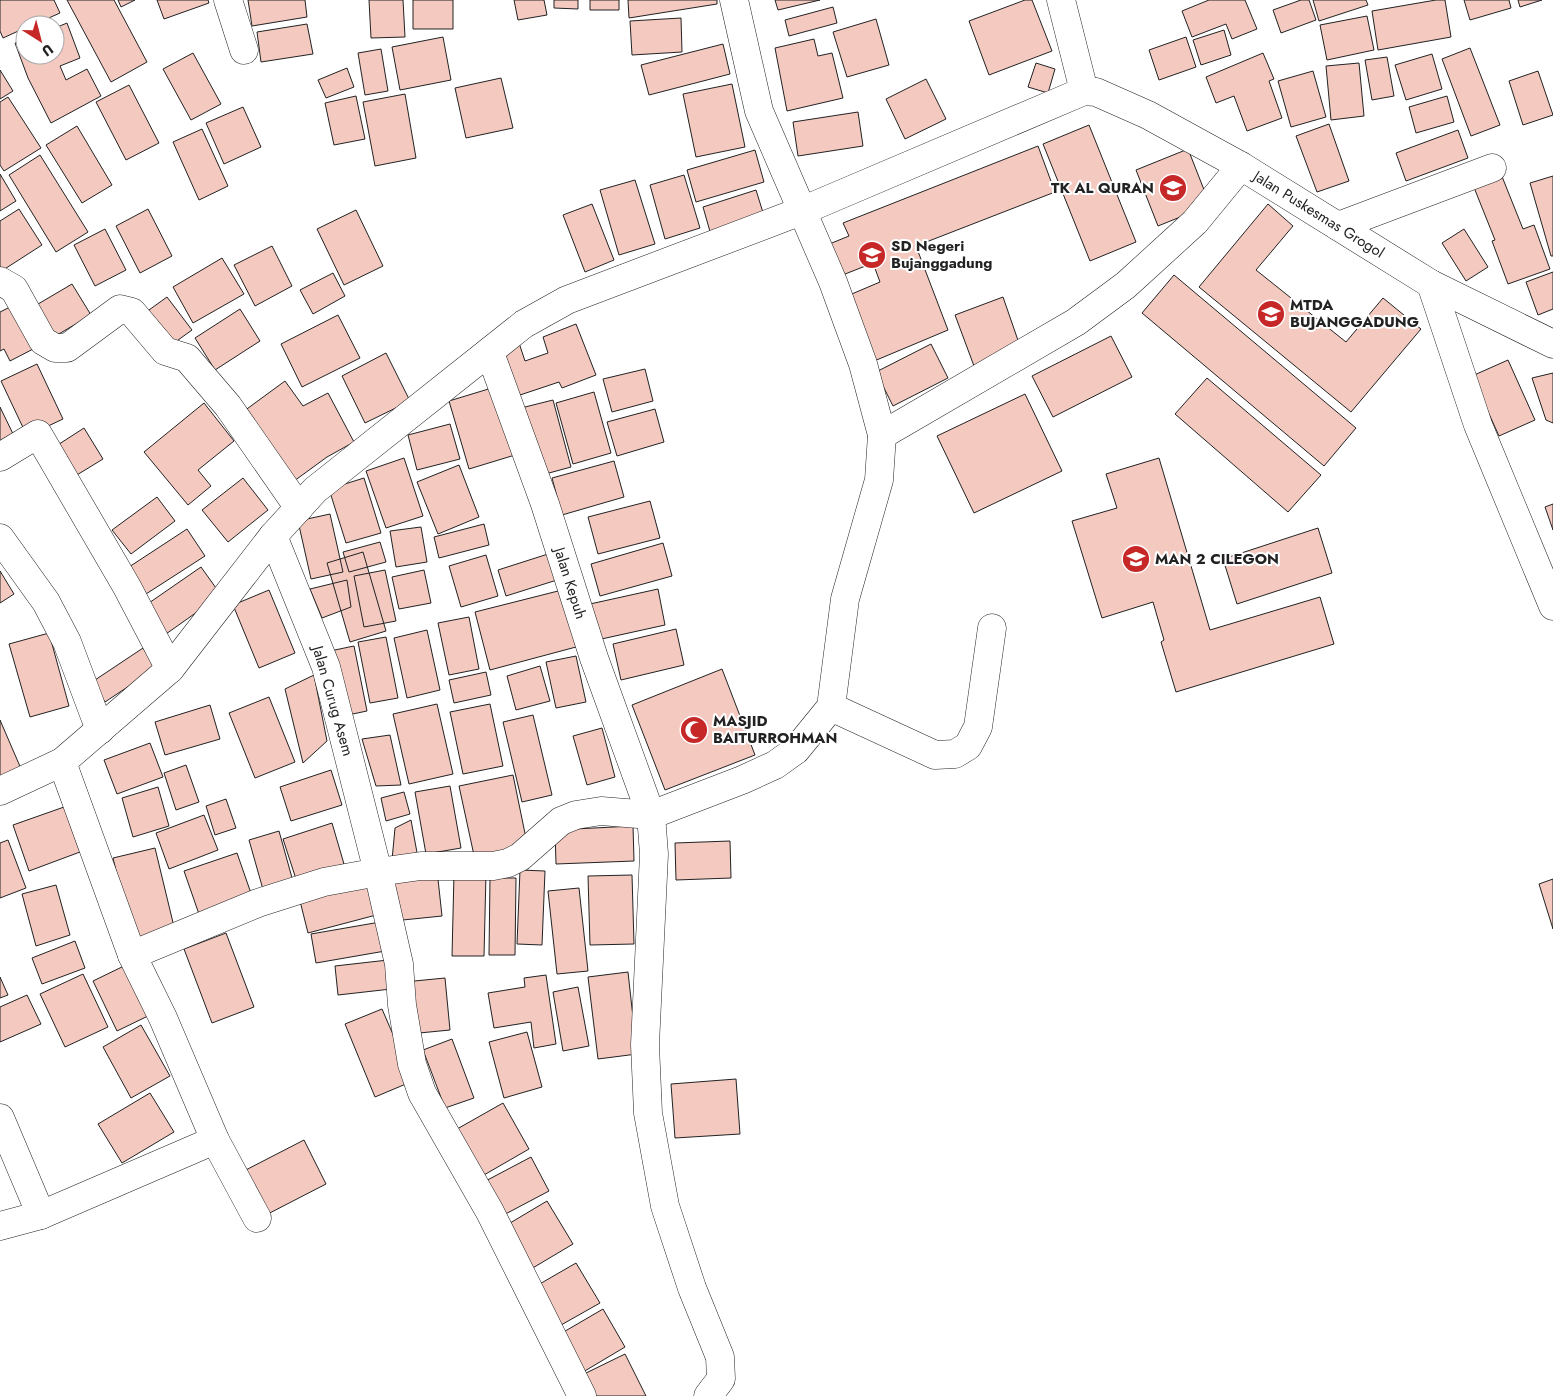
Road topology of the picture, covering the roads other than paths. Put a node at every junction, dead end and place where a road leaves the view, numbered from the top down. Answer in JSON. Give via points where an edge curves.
{"nodes":[{"id":1,"x":228,"y":0,"type":"edge"},
{"id":2,"x":734,"y":0,"type":"edge"},
{"id":3,"x":1061,"y":0,"type":"edge"},
{"id":4,"x":244,"y":50,"type":"dead end"},
{"id":5,"x":1084,"y":91,"type":"junction"},
{"id":6,"x":1241,"y":166,"type":"junction"},
{"id":7,"x":1492,"y":168,"type":"dead end"},
{"id":8,"x":804,"y":210,"type":"junction"},
{"id":9,"x":1338,"y":226,"type":"junction"},
{"id":10,"x":0,"y":281,"type":"edge"},
{"id":11,"x":1431,"y":284,"type":"junction"},
{"id":12,"x":1553,"y":344,"type":"edge"},
{"id":13,"x":490,"y":353,"type":"junction"},
{"id":14,"x":882,"y":435,"type":"junction"},
{"id":15,"x":0,"y":457,"type":"edge"},
{"id":16,"x":299,"y":508,"type":"junction"},
{"id":17,"x":273,"y":536,"type":"junction"},
{"id":18,"x":0,"y":538,"type":"edge"},
{"id":19,"x":1553,"y":606,"type":"edge"},
{"id":20,"x":992,"y":628,"type":"dead end"},
{"id":21,"x":170,"y":669,"type":"junction"},
{"id":22,"x":831,"y":707,"type":"junction"},
{"id":23,"x":100,"y":730,"type":"junction"},
{"id":24,"x":62,"y":762,"type":"junction"},
{"id":25,"x":0,"y":791,"type":"edge"},
{"id":26,"x":651,"y":815,"type":"junction"},
{"id":27,"x":378,"y":872,"type":"junction"},
{"id":28,"x":132,"y":955,"type":"junction"},
{"id":29,"x":0,"y":1118,"type":"edge"},
{"id":30,"x":215,"y":1140,"type":"junction"},
{"id":31,"x":41,"y":1215,"type":"junction"},
{"id":32,"x":257,"y":1218,"type":"dead end"},
{"id":33,"x":0,"y":1226,"type":"edge"},
{"id":34,"x":582,"y":1396,"type":"edge"},
{"id":35,"x":708,"y":1396,"type":"edge"}],
"edges":[{"from":1,"to":4,"type":"street"},
{"from":2,"to":8,"type":"street","via":[[759,111]]},
{"from":3,"to":5,"type":"street"},
{"from":5,"to":6,"type":"street","name":"Jalan Puskesmas Grogol","via":[[1096,92],[1127,105]]},
{"from":5,"to":8,"type":"street"},
{"from":6,"to":9,"type":"street","name":"Jalan Puskesmas Grogol"},
{"from":6,"to":14,"type":"street","via":[[1195,222],[1126,285],[1076,322]]},
{"from":7,"to":9,"type":"street"},
{"from":8,"to":13,"type":"street","via":[[567,300],[524,324]]},
{"from":8,"to":14,"type":"street","via":[[863,364]]},
{"from":9,"to":11,"type":"street","name":"Jalan Puskesmas Grogol"},
{"from":10,"to":16,"type":"street","via":[[14,289],[43,342],[55,348],[67,348],[120,309],[132,312],[166,351],[187,358],[228,406]]},
{"from":11,"to":12,"type":"street","name":"Jalan Puskesmas Grogol"},
{"from":11,"to":19,"type":"street","via":[[1478,426]]},
{"from":13,"to":16,"type":"street","via":[[315,490]]},
{"from":13,"to":26,"type":"street","name":"Jalan Kepuh"},
{"from":14,"to":22,"type":"street","via":[[879,480],[845,599]]},
{"from":15,"to":21,"type":"street","via":[[38,434],[127,587]]},
{"from":16,"to":17,"type":"street"},
{"from":17,"to":21,"type":"street"},
{"from":17,"to":27,"type":"street","name":"Jalan Curug Asem","via":[[326,667]]},
{"from":18,"to":23,"type":"street","via":[[46,602],[67,642]]},
{"from":20,"to":22,"type":"street","via":[[978,727],[968,746],[955,754],[935,755]]},
{"from":21,"to":23,"type":"street"},
{"from":22,"to":26,"type":"street","via":[[796,750],[775,765]]},
{"from":23,"to":24,"type":"street"},
{"from":24,"to":25,"type":"street"},
{"from":24,"to":28,"type":"street"},
{"from":26,"to":27,"type":"street","via":[[601,811],[576,815],[561,821],[520,857],[493,866],[420,866]]},
{"from":26,"to":35,"type":"street","name":"Jalan Kepuh","via":[[654,854],[645,1045],[648,1113],[665,1206],[692,1288],[720,1357],[721,1379]]},
{"from":27,"to":28,"type":"street","via":[[324,882],[258,904]]},
{"from":27,"to":34,"type":"street","name":"Jalan Curug Asem","via":[[399,964],[412,1064],[422,1092],[490,1212]]},
{"from":28,"to":30,"type":"street"},
{"from":29,"to":31,"type":"street"},
{"from":30,"to":31,"type":"street"},
{"from":30,"to":32,"type":"street"},
{"from":31,"to":33,"type":"street"}]}
